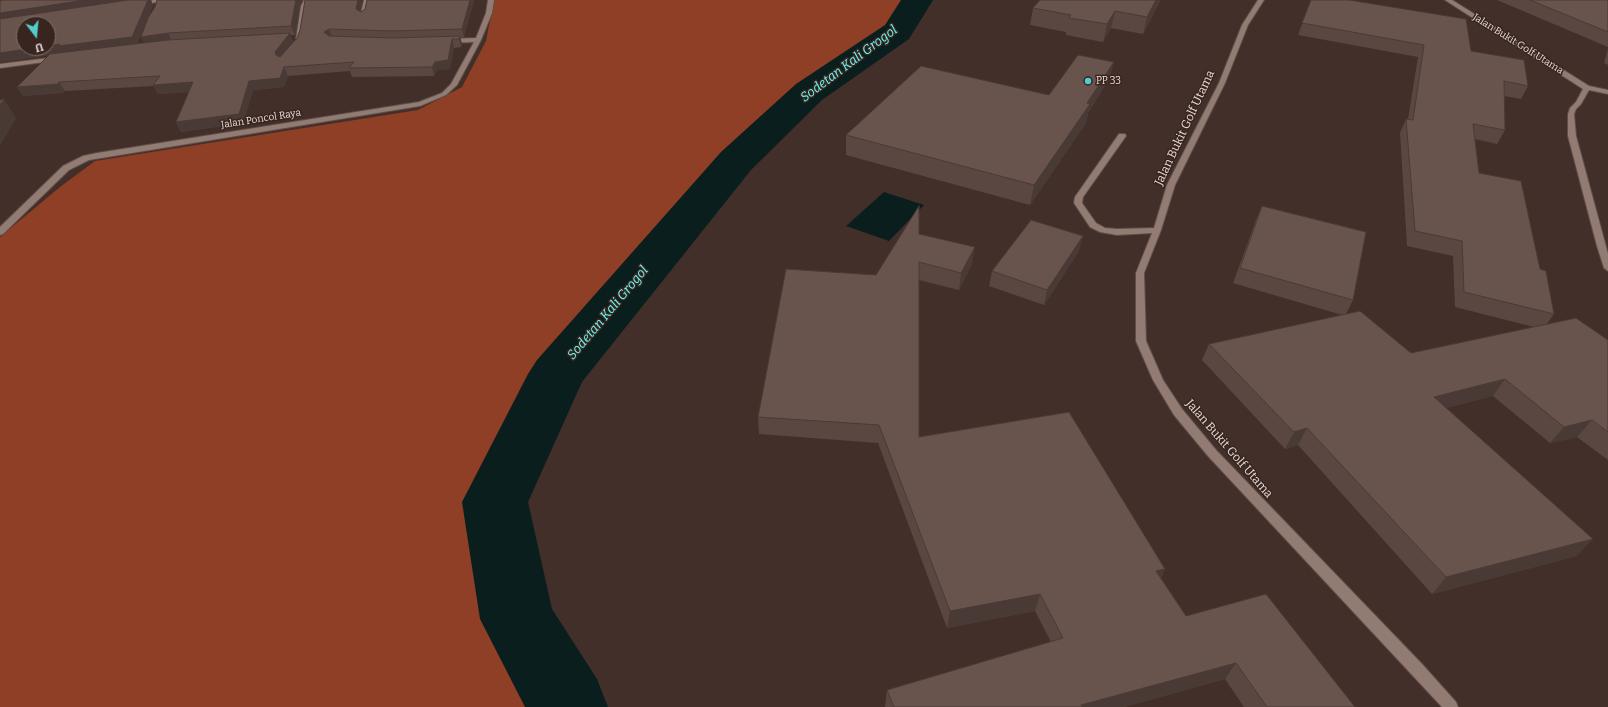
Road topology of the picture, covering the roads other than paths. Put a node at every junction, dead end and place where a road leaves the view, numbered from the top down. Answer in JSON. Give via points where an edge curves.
{"nodes":[{"id":1,"x":367,"y":0,"type":"edge"},
{"id":2,"x":491,"y":0,"type":"edge"},
{"id":3,"x":1261,"y":0,"type":"edge"},
{"id":4,"x":1448,"y":0,"type":"edge"},
{"id":5,"x":161,"y":1,"type":"edge"},
{"id":6,"x":307,"y":4,"type":"edge"},
{"id":7,"x":129,"y":6,"type":"edge"},
{"id":8,"x":157,"y":8,"type":"edge"},
{"id":9,"x":363,"y":17,"type":"edge"},
{"id":10,"x":300,"y":38,"type":"junction"},
{"id":11,"x":292,"y":39,"type":"dead end"},
{"id":12,"x":478,"y":40,"type":"junction"},
{"id":13,"x":440,"y":41,"type":"edge"},
{"id":14,"x":296,"y":46,"type":"edge"},
{"id":15,"x":62,"y":58,"type":"edge"},
{"id":16,"x":0,"y":66,"type":"edge"},
{"id":17,"x":1587,"y":88,"type":"junction"},
{"id":18,"x":1608,"y":92,"type":"edge"},
{"id":19,"x":1122,"y":136,"type":"dead end"},
{"id":20,"x":1157,"y":230,"type":"junction"},
{"id":21,"x":0,"y":232,"type":"edge"},
{"id":22,"x":1608,"y":268,"type":"edge"},
{"id":23,"x":1451,"y":707,"type":"edge"}],
"edges":[{"from":1,"to":9,"type":"street"},
{"from":2,"to":12,"type":"street","name":"Jalan Poncol Raya","via":[[489,13]]},
{"from":3,"to":20,"type":"street","name":"Jalan Bukit Golf Utama","via":[[1243,31],[1213,103],[1171,185]]},
{"from":4,"to":17,"type":"street","name":"Jalan Bukit Golf Utama"},
{"from":5,"to":7,"type":"street"},
{"from":5,"to":8,"type":"street"},
{"from":6,"to":10,"type":"street"},
{"from":10,"to":11,"type":"street"},
{"from":10,"to":14,"type":"street"},
{"from":12,"to":13,"type":"street"},
{"from":12,"to":21,"type":"street","name":"Jalan Poncol Raya","via":[[454,85],[444,94],[431,100],[420,104],[86,158],[66,168]]},
{"from":15,"to":16,"type":"street"},
{"from":17,"to":18,"type":"street"},
{"from":17,"to":22,"type":"street","via":[[1571,114],[1572,136]]},
{"from":19,"to":20,"type":"street","via":[[1079,197],[1078,203],[1093,225],[1103,230]]},
{"from":20,"to":23,"type":"street","name":"Jalan Bukit Golf Utama","via":[[1140,273],[1140,280],[1141,341],[1158,380],[1178,412],[1212,453],[1418,669]]}]}
